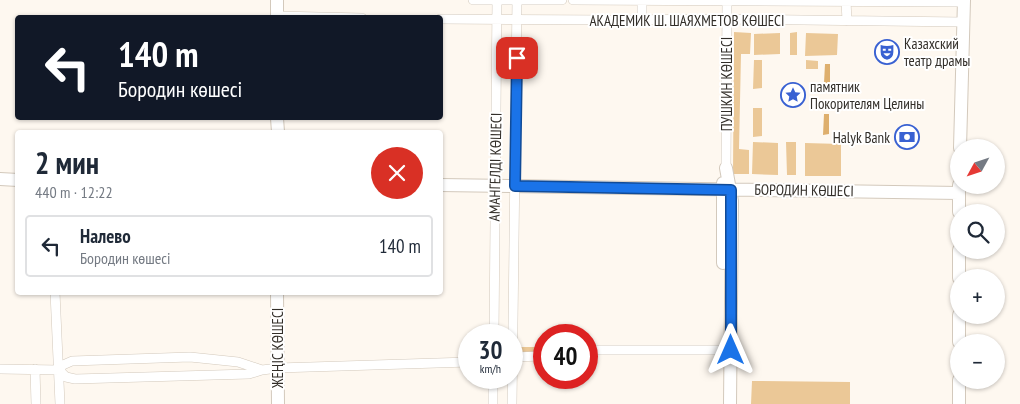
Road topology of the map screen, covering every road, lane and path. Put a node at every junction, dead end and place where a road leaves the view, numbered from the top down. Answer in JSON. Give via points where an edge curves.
{"nodes":[{"id":1,"x":276,"y":0,"type":"edge"},
{"id":2,"x":473,"y":0,"type":"edge"},
{"id":3,"x":497,"y":0,"type":"edge"},
{"id":4,"x":518,"y":0,"type":"edge"},
{"id":5,"x":562,"y":0,"type":"edge"},
{"id":6,"x":573,"y":0,"type":"edge"},
{"id":7,"x":642,"y":0,"type":"edge"},
{"id":8,"x":727,"y":1,"type":"edge"},
{"id":9,"x":846,"y":1,"type":"edge"},
{"id":10,"x":964,"y":1,"type":"edge"},
{"id":11,"x":277,"y":15,"type":"edge"},
{"id":12,"x":443,"y":19,"type":"edge"},
{"id":13,"x":497,"y":19,"type":"junction"},
{"id":14,"x":726,"y":19,"type":"junction"},
{"id":15,"x":517,"y":20,"type":"junction"},
{"id":16,"x":642,"y":20,"type":"junction"},
{"id":17,"x":847,"y":21,"type":"junction"},
{"id":18,"x":964,"y":22,"type":"junction"},
{"id":19,"x":960,"y":139,"type":"edge"},
{"id":20,"x":726,"y":168,"type":"joint"},
{"id":21,"x":0,"y":179,"type":"edge"},
{"id":22,"x":15,"y":180,"type":"edge"},
{"id":23,"x":443,"y":185,"type":"edge"},
{"id":24,"x":495,"y":186,"type":"junction"},
{"id":25,"x":515,"y":186,"type":"junction"},
{"id":26,"x":726,"y":189,"type":"junction"},
{"id":27,"x":950,"y":189,"type":"edge"},
{"id":28,"x":56,"y":295,"type":"edge"},
{"id":29,"x":277,"y":295,"type":"edge"},
{"id":30,"x":494,"y":324,"type":"edge"},
{"id":31,"x":513,"y":324,"type":"edge"},
{"id":32,"x":598,"y":350,"type":"edge"},
{"id":33,"x":727,"y":350,"type":"junction"},
{"id":34,"x":458,"y":362,"type":"edge"},
{"id":35,"x":278,"y":368,"type":"junction"},
{"id":36,"x":0,"y":369,"type":"edge"},
{"id":37,"x":35,"y":369,"type":"junction"},
{"id":38,"x":59,"y":370,"type":"junction"},
{"id":39,"x":262,"y":370,"type":"junction"},
{"id":40,"x":493,"y":389,"type":"edge"},
{"id":41,"x":512,"y":389,"type":"edge"},
{"id":42,"x":959,"y":389,"type":"edge"},
{"id":43,"x":36,"y":404,"type":"edge"},
{"id":44,"x":60,"y":404,"type":"edge"},
{"id":45,"x":278,"y":404,"type":"edge"},
{"id":46,"x":493,"y":404,"type":"edge"},
{"id":47,"x":512,"y":404,"type":"edge"},
{"id":48,"x":722,"y":404,"type":"edge"},
{"id":49,"x":730,"y":404,"type":"edge"},
{"id":50,"x":959,"y":404,"type":"edge"}],
"edges":[{"from":1,"to":11,"type":"street"},
{"from":2,"to":3,"type":"street"},
{"from":3,"to":4,"type":"street"},
{"from":3,"to":13,"type":"street","name":"АМАНГЕЛДІ КӨШЕСІ"},
{"from":4,"to":5,"type":"street"},
{"from":4,"to":15,"type":"street","name":"АМАНГЕЛДІ КӨШЕСІ"},
{"from":6,"to":7,"type":"street","name":"АКАДЕМИК Ш. ШАЯХМЕТОВ КӨШЕСІ"},
{"from":7,"to":8,"type":"street","name":"АКАДЕМИК Ш. ШАЯХМЕТОВ КӨШЕСІ"},
{"from":7,"to":16,"type":"street"},
{"from":8,"to":9,"type":"street","name":"АКАДЕМИК Ш. ШАЯХМЕТОВ КӨШЕСІ"},
{"from":8,"to":14,"type":"street","name":"ПУШКИН КӨШЕСІ"},
{"from":9,"to":10,"type":"street","name":"АКАДЕМИК Ш. ШАЯХМЕТОВ КӨШЕСІ"},
{"from":9,"to":17,"type":"street"},
{"from":10,"to":18,"type":"street"},
{"from":12,"to":13,"type":"street","name":"АКАДЕМИК Ш. ШАЯХМЕТОВ КӨШЕСІ"},
{"from":13,"to":15,"type":"street","name":"АКАДЕМИК Ш. ШАЯХМЕТОВ КӨШЕСІ"},
{"from":13,"to":24,"type":"street","name":"АМАНГЕЛДІ КӨШЕСІ"},
{"from":14,"to":16,"type":"street","name":"АКАДЕМИК Ш. ШАЯХМЕТОВ КӨШЕСІ"},
{"from":14,"to":17,"type":"street","name":"АКАДЕМИК Ш. ШАЯХМЕТОВ КӨШЕСІ"},
{"from":14,"to":20,"type":"street","name":"ПУШКИН КӨШЕСІ"},
{"from":15,"to":16,"type":"street","name":"АКАДЕМИК Ш. ШАЯХМЕТОВ КӨШЕСІ"},
{"from":15,"to":25,"type":"street","name":"АМАНГЕЛДІ КӨШЕСІ"},
{"from":17,"to":18,"type":"street","name":"АКАДЕМИК Ш. ШАЯХМЕТОВ КӨШЕСІ"},
{"from":18,"to":19,"type":"street"},
{"from":20,"to":26,"type":"street","name":"ПУШКИН КӨШЕСІ"},
{"from":21,"to":22,"type":"street"},
{"from":23,"to":24,"type":"street","name":"БОРОДИН КӨШЕСІ"},
{"from":24,"to":25,"type":"street","name":"БОРОДИН КӨШЕСІ"},
{"from":24,"to":30,"type":"street","name":"АМАНГЕЛДІ КӨШЕСІ"},
{"from":25,"to":26,"type":"street","name":"БОРОДИН КӨШЕСІ"},
{"from":25,"to":31,"type":"street","name":"АМАНГЕЛДІ КӨШЕСІ"},
{"from":26,"to":27,"type":"street","name":"БОРОДИН КӨШЕСІ"},
{"from":26,"to":33,"type":"street","name":"ПУШКИН КӨШЕСІ"},
{"from":28,"to":38,"type":"street"},
{"from":29,"to":35,"type":"street","name":"ЖЕҢІС КӨШЕСІ"},
{"from":32,"to":33,"type":"street"},
{"from":33,"to":48,"type":"street","name":"ПУШКИН КӨШЕСІ"},
{"from":33,"to":49,"type":"street","name":"ПУШКИН КӨШЕСІ"},
{"from":34,"to":35,"type":"street"},
{"from":35,"to":39,"type":"street"},
{"from":35,"to":45,"type":"street","name":"ЖЕҢІС КӨШЕСІ"},
{"from":36,"to":37,"type":"street"},
{"from":37,"to":38,"type":"street"},
{"from":37,"to":43,"type":"street"},
{"from":38,"to":39,"type":"street","via":[[66,377],[75,378],[248,374]]},
{"from":38,"to":39,"type":"street","via":[[72,361],[190,357],[238,362]]},
{"from":38,"to":44,"type":"street"},
{"from":40,"to":46,"type":"street"},
{"from":41,"to":47,"type":"street","name":"АМАНГЕЛДІ КӨШЕСІ"},
{"from":42,"to":50,"type":"street"}]}
